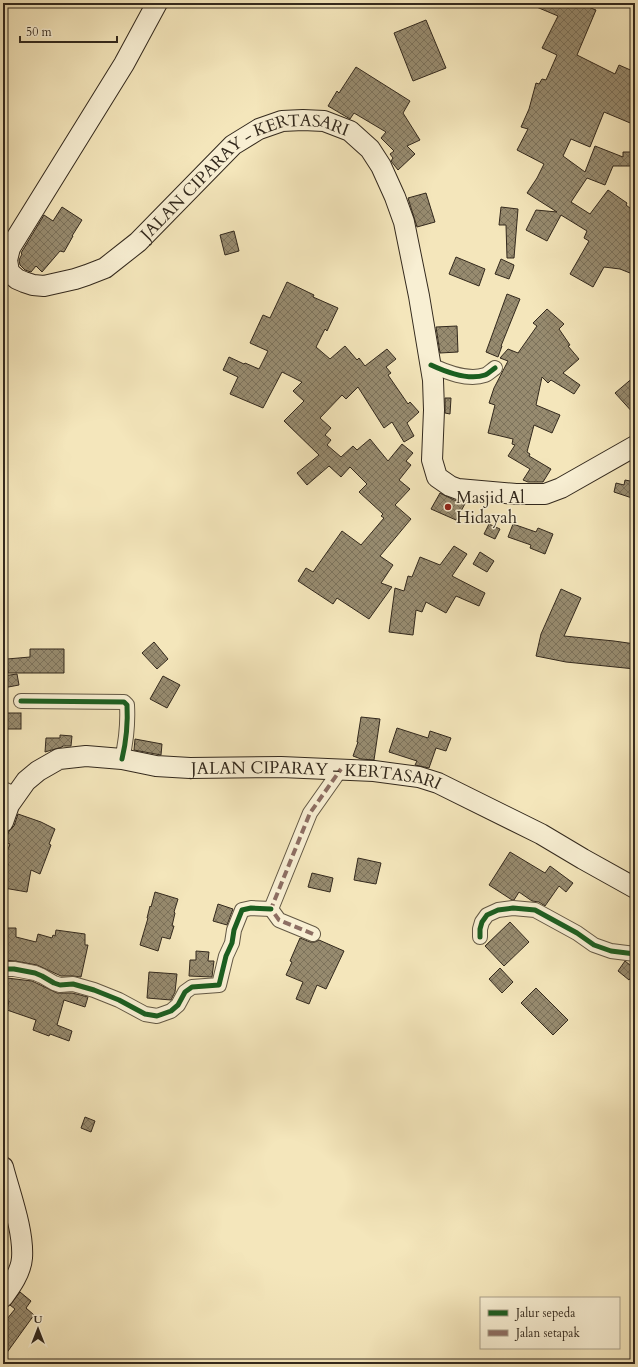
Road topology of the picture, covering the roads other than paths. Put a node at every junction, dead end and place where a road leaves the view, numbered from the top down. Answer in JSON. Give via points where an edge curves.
{"nodes":[{"id":1,"x":157,"y":3,"type":"edge"},
{"id":2,"x":431,"y":365,"type":"junction"},
{"id":3,"x":495,"y":368,"type":"dead end"},
{"id":4,"x":635,"y":446,"type":"edge"},
{"id":5,"x":21,"y":701,"type":"dead end"},
{"id":6,"x":122,"y":759,"type":"junction"},
{"id":7,"x":341,"y":769,"type":"junction"},
{"id":8,"x":9,"y":791,"type":"edge"},
{"id":9,"x":3,"y":822,"type":"edge"},
{"id":10,"x":635,"y":888,"type":"edge"},
{"id":11,"x":271,"y":909,"type":"junction"},
{"id":12,"x":313,"y":934,"type":"dead end"},
{"id":13,"x":480,"y":937,"type":"dead end"},
{"id":14,"x":635,"y":954,"type":"edge"},
{"id":15,"x":3,"y":969,"type":"edge"},
{"id":16,"x":3,"y":1167,"type":"edge"},
{"id":17,"x":3,"y":1297,"type":"edge"}],
"edges":[{"from":1,"to":2,"type":"main road","name":"JALAN CIPARAY - KERTASARI","via":[[124,64],[10,248],[7,260],[10,272],[24,282],[44,286],[75,279],[105,268],[138,242],[233,145],[259,129],[282,121],[324,121],[350,131],[370,149],[395,197],[404,222]]},
{"from":2,"to":3,"type":"street","via":[[449,374],[475,377],[485,375]]},
{"from":2,"to":4,"type":"main road","name":"JALAN CIPARAY - KERTASARI","via":[[434,410],[432,460],[437,477],[450,486],[458,489],[516,494],[545,494],[561,488]]},
{"from":5,"to":6,"type":"street","via":[[124,702],[127,705],[127,712]]},
{"from":6,"to":7,"type":"main road","name":"JALAN CIPARAY - KERTASARI","via":[[156,766],[190,768],[281,766]]},
{"from":6,"to":8,"type":"main road","name":"JALAN CIPARAY - KERTASARI","via":[[86,756],[59,759]]},
{"from":7,"to":10,"type":"main road","name":"JALAN CIPARAY - KERTASARI","via":[[407,775],[438,783],[541,834]]},
{"from":7,"to":11,"type":"street","via":[[310,813]]},
{"from":8,"to":9,"type":"main road","name":"JALAN CIPARAY - KERTASARI","via":[[9,805]]},
{"from":11,"to":12,"type":"street","via":[[279,920]]},
{"from":11,"to":15,"type":"street","via":[[242,910],[219,985],[192,987],[185,992],[178,1005],[157,1016],[145,1014],[94,990],[73,984],[60,984],[35,973]]},
{"from":13,"to":14,"type":"street","via":[[482,922],[498,910],[535,910],[594,944],[611,951]]},
{"from":16,"to":17,"type":"main road","via":[[22,1245],[22,1260],[17,1274]]}]}
